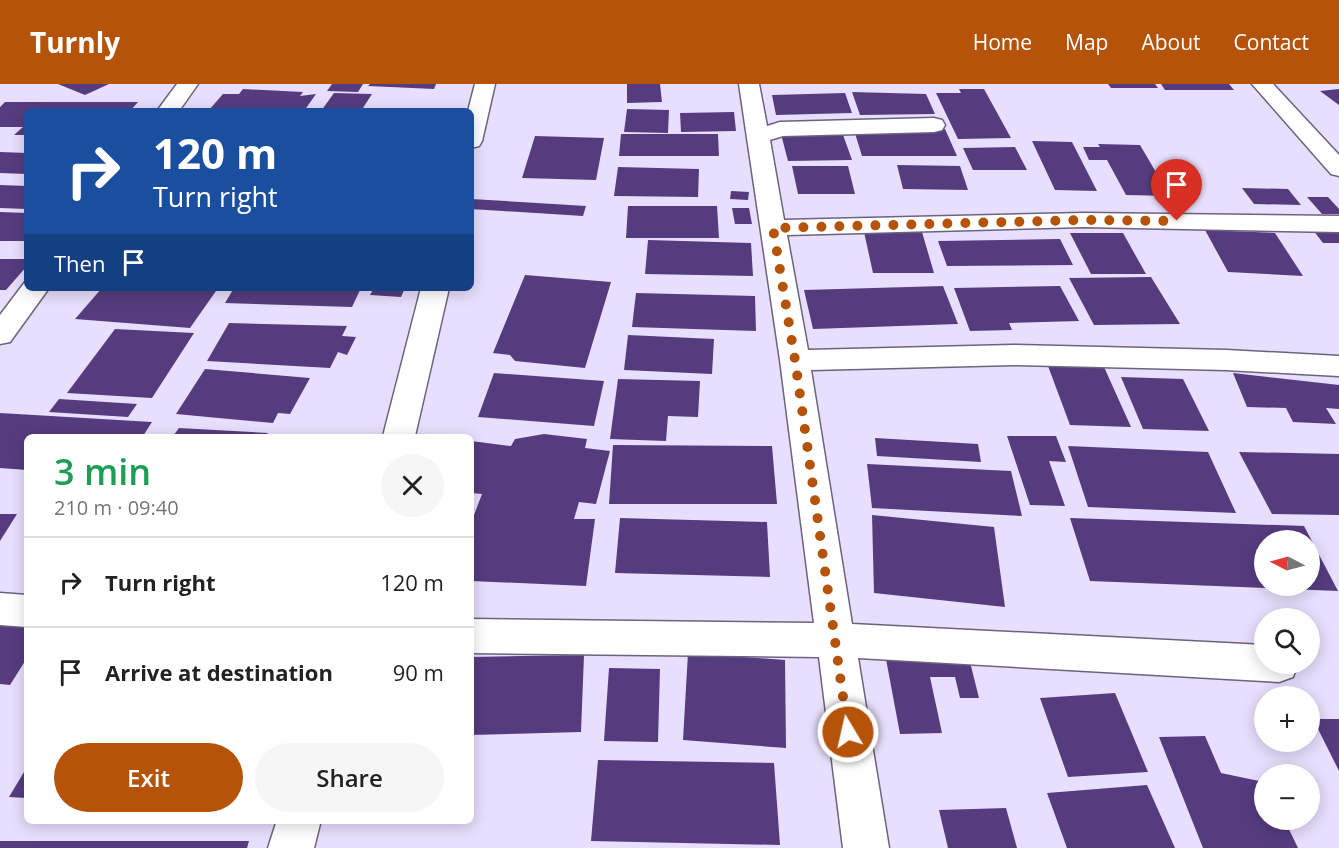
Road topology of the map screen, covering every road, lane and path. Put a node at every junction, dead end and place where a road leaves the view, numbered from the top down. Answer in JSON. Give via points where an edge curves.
{"nodes":[{"id":1,"x":188,"y":84,"type":"edge"},
{"id":2,"x":485,"y":84,"type":"edge"},
{"id":3,"x":749,"y":84,"type":"edge"},
{"id":4,"x":1262,"y":84,"type":"edge"},
{"id":5,"x":170,"y":108,"type":"edge"},
{"id":6,"x":933,"y":125,"type":"dead end"},
{"id":7,"x":474,"y":129,"type":"edge"},
{"id":8,"x":759,"y":137,"type":"junction"},
{"id":9,"x":1339,"y":169,"type":"edge"},
{"id":10,"x":1339,"y":224,"type":"edge"},
{"id":11,"x":773,"y":228,"type":"junction"},
{"id":12,"x":33,"y":291,"type":"edge"},
{"id":13,"x":434,"y":291,"type":"edge"},
{"id":14,"x":0,"y":335,"type":"edge"},
{"id":15,"x":795,"y":360,"type":"junction"},
{"id":16,"x":1339,"y":366,"type":"edge"},
{"id":17,"x":399,"y":434,"type":"edge"},
{"id":18,"x":0,"y":609,"type":"edge"},
{"id":19,"x":24,"y":611,"type":"edge"},
{"id":20,"x":474,"y":636,"type":"edge"},
{"id":21,"x":834,"y":640,"type":"junction"},
{"id":22,"x":1254,"y":663,"type":"edge"},
{"id":23,"x":298,"y":824,"type":"edge"},
{"id":24,"x":291,"y":848,"type":"edge"},
{"id":25,"x":866,"y":848,"type":"edge"}],
"edges":[{"from":1,"to":5,"type":"street"},
{"from":2,"to":7,"type":"street"},
{"from":3,"to":8,"type":"street"},
{"from":4,"to":9,"type":"street"},
{"from":6,"to":8,"type":"street","via":[[780,129]]},
{"from":8,"to":11,"type":"street"},
{"from":10,"to":11,"type":"street","via":[[1084,220]]},
{"from":11,"to":15,"type":"street"},
{"from":12,"to":14,"type":"street"},
{"from":13,"to":17,"type":"street"},
{"from":15,"to":16,"type":"street","via":[[1013,355]]},
{"from":15,"to":21,"type":"street"},
{"from":18,"to":19,"type":"street"},
{"from":20,"to":21,"type":"street"},
{"from":21,"to":22,"type":"street"},
{"from":21,"to":25,"type":"street"},
{"from":23,"to":24,"type":"street"}]}
